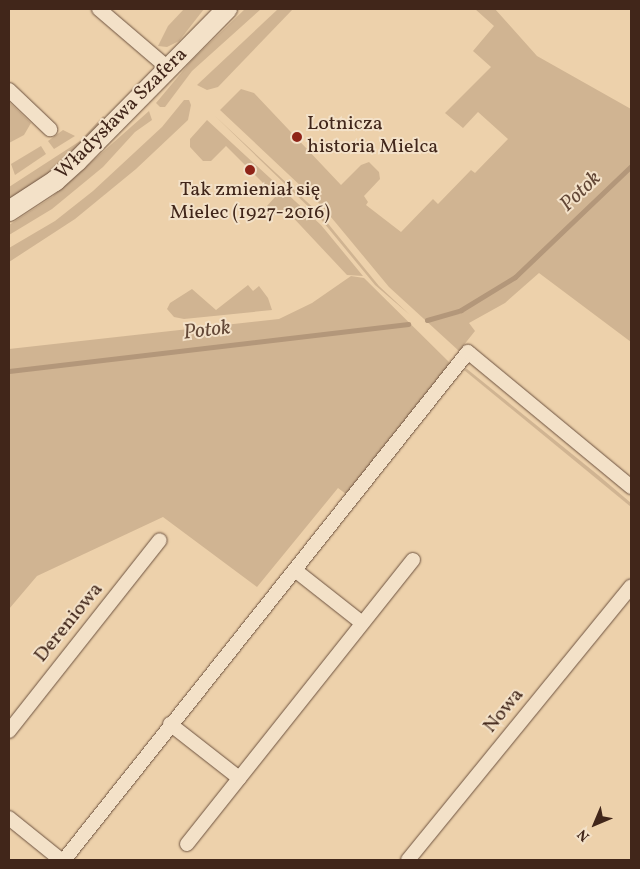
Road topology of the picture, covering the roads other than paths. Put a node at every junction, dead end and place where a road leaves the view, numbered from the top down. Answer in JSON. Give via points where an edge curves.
{"nodes":[{"id":1,"x":99,"y":9,"type":"edge"},
{"id":2,"x":227,"y":9,"type":"edge"},
{"id":3,"x":169,"y":69,"type":"junction"},
{"id":4,"x":9,"y":90,"type":"edge"},
{"id":5,"x":50,"y":129,"type":"dead end"},
{"id":6,"x":9,"y":210,"type":"edge"},
{"id":7,"x":631,"y":487,"type":"edge"},
{"id":8,"x":160,"y":540,"type":"dead end"},
{"id":9,"x":413,"y":560,"type":"dead end"},
{"id":10,"x":295,"y":570,"type":"junction"},
{"id":11,"x":631,"y":587,"type":"edge"},
{"id":12,"x":362,"y":623,"type":"junction"},
{"id":13,"x":170,"y":724,"type":"junction"},
{"id":14,"x":9,"y":731,"type":"edge"},
{"id":15,"x":239,"y":778,"type":"junction"},
{"id":16,"x":9,"y":818,"type":"edge"},
{"id":17,"x":187,"y":844,"type":"dead end"},
{"id":18,"x":62,"y":860,"type":"edge"},
{"id":19,"x":408,"y":860,"type":"edge"}],
"edges":[{"from":1,"to":3,"type":"street"},
{"from":2,"to":3,"type":"street","name":"Władysława Szafera"},
{"from":3,"to":6,"type":"street","name":"Władysława Szafera","via":[[72,166]]},
{"from":4,"to":5,"type":"street"},
{"from":7,"to":10,"type":"street","via":[[468,352]]},
{"from":8,"to":14,"type":"street","name":"Dereniowa"},
{"from":9,"to":12,"type":"street"},
{"from":10,"to":12,"type":"street"},
{"from":10,"to":13,"type":"street"},
{"from":11,"to":19,"type":"street","name":"Nowa"},
{"from":12,"to":15,"type":"street"},
{"from":13,"to":15,"type":"street"},
{"from":13,"to":18,"type":"street"},
{"from":15,"to":17,"type":"street"},
{"from":16,"to":18,"type":"street"}]}
